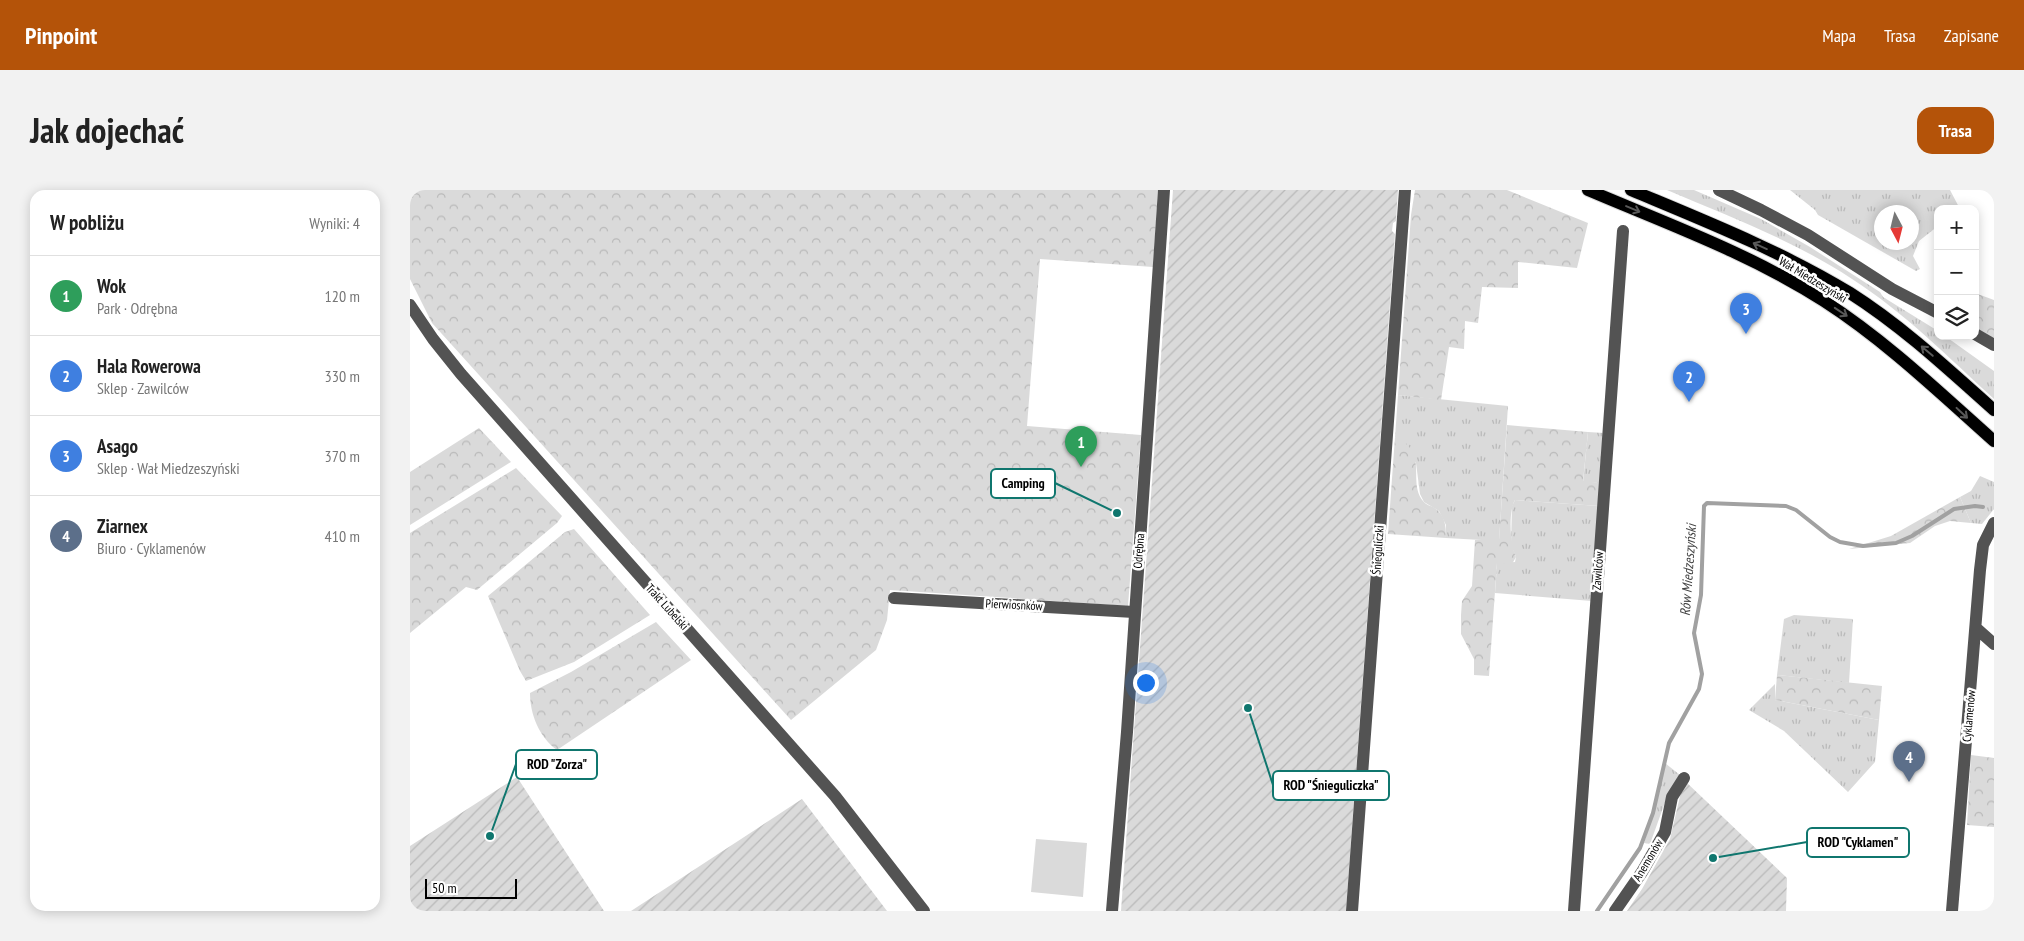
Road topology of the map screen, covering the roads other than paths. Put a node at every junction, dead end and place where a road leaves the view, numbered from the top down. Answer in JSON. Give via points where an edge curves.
{"nodes":[{"id":1,"x":1164,"y":190,"type":"edge"},
{"id":2,"x":1405,"y":190,"type":"edge"},
{"id":3,"x":1588,"y":190,"type":"edge"},
{"id":4,"x":1631,"y":190,"type":"edge"},
{"id":5,"x":1718,"y":190,"type":"edge"},
{"id":6,"x":1623,"y":231,"type":"dead end"},
{"id":7,"x":410,"y":304,"type":"edge"},
{"id":8,"x":1934,"y":311,"type":"edge"},
{"id":9,"x":1979,"y":336,"type":"edge"},
{"id":10,"x":1994,"y":345,"type":"edge"},
{"id":11,"x":1994,"y":410,"type":"edge"},
{"id":12,"x":1994,"y":441,"type":"edge"},
{"id":13,"x":1994,"y":523,"type":"edge"},
{"id":14,"x":894,"y":598,"type":"dead end"},
{"id":15,"x":1134,"y":612,"type":"junction"},
{"id":16,"x":1976,"y":628,"type":"junction"},
{"id":17,"x":1994,"y":644,"type":"edge"},
{"id":18,"x":1684,"y":778,"type":"dead end"},
{"id":19,"x":924,"y":911,"type":"edge"},
{"id":20,"x":1112,"y":911,"type":"edge"},
{"id":21,"x":1352,"y":911,"type":"edge"},
{"id":22,"x":1574,"y":911,"type":"edge"},
{"id":23,"x":1615,"y":911,"type":"edge"},
{"id":24,"x":1952,"y":911,"type":"edge"}],
"edges":[{"from":1,"to":15,"type":"street","name":"Odrębna"},
{"from":2,"to":21,"type":"street","name":"Śnieguliczki"},
{"from":3,"to":12,"type":"main road","name":"Wał Miedzeszyński","one_way":true,"via":[[1730,250],[1818,297],[1884,345]]},
{"from":11,"to":4,"type":"main road","name":"Wał Miedzeszyński","one_way":true,"via":[[1910,338],[1844,290],[1774,252]]},
{"from":5,"to":8,"type":"street","via":[[1762,210]]},
{"from":6,"to":22,"type":"street","name":"Zawilców"},
{"from":7,"to":19,"type":"street","name":"Trakt Lubelski","via":[[433,340],[461,374],[835,796]]},
{"from":9,"to":10,"type":"street"},
{"from":13,"to":16,"type":"street","name":"Cyklamenów","via":[[1983,545]]},
{"from":14,"to":15,"type":"street","name":"Pierwiosnków"},
{"from":15,"to":20,"type":"street","name":"Odrębna"},
{"from":16,"to":17,"type":"street"},
{"from":16,"to":24,"type":"street","name":"Cyklamenów"},
{"from":18,"to":23,"type":"street","name":"Anemonów","via":[[1672,797],[1665,832]]}]}
